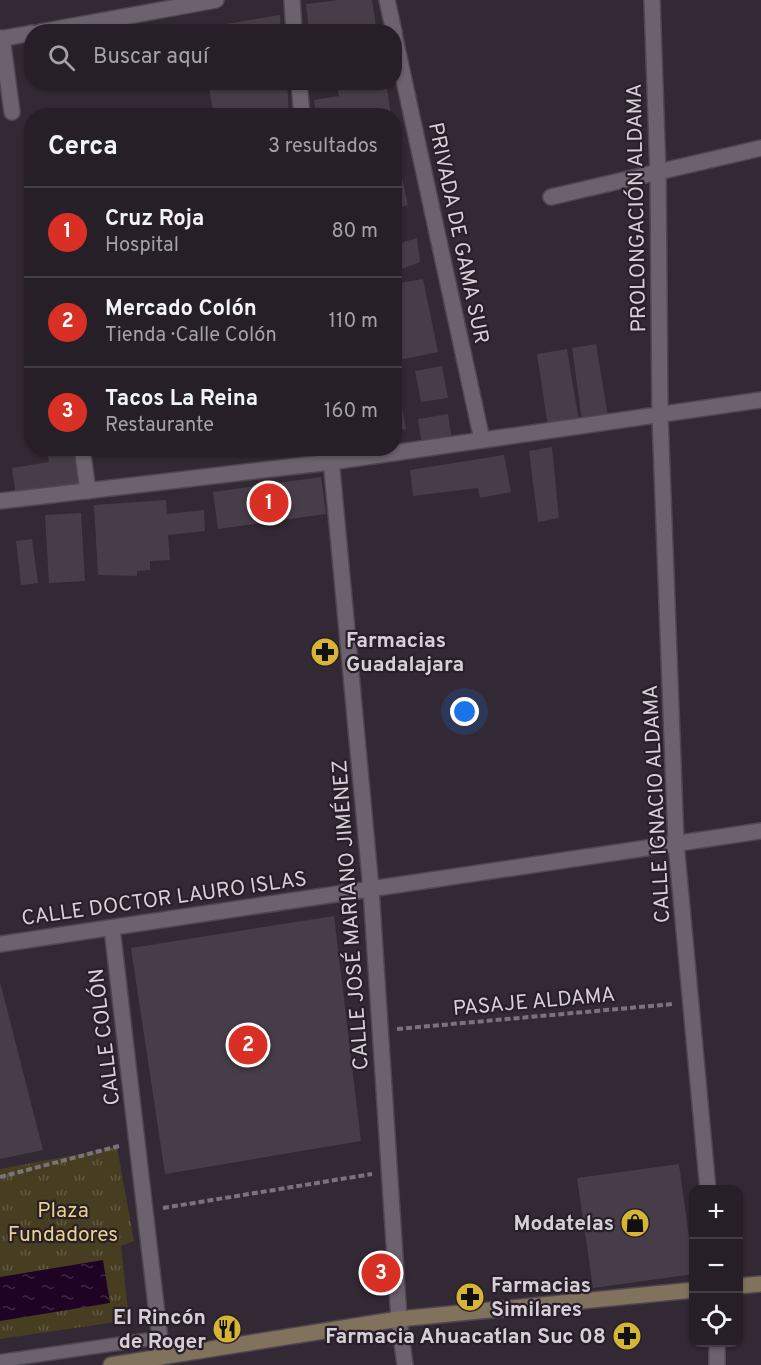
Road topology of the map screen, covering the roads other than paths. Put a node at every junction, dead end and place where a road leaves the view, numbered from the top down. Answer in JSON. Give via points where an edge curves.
{"nodes":[{"id":1,"x":216,"y":0,"type":"edge"},
{"id":2,"x":292,"y":0,"type":"edge"},
{"id":3,"x":387,"y":0,"type":"edge"},
{"id":4,"x":652,"y":0,"type":"edge"},
{"id":5,"x":84,"y":24,"type":"edge"},
{"id":6,"x":294,"y":24,"type":"edge"},
{"id":7,"x":392,"y":24,"type":"edge"},
{"id":8,"x":24,"y":34,"type":"edge"},
{"id":9,"x":1,"y":38,"type":"edge"},
{"id":10,"x":402,"y":70,"type":"edge"},
{"id":11,"x":300,"y":90,"type":"edge"},
{"id":12,"x":301,"y":108,"type":"edge"},
{"id":13,"x":12,"y":112,"type":"dead end"},
{"id":14,"x":761,"y":148,"type":"edge"},
{"id":15,"x":658,"y":173,"type":"junction"},
{"id":16,"x":552,"y":197,"type":"dead end"},
{"id":17,"x":761,"y":400,"type":"edge"},
{"id":18,"x":660,"y":416,"type":"junction"},
{"id":19,"x":482,"y":440,"type":"junction"},
{"id":20,"x":402,"y":448,"type":"edge"},
{"id":21,"x":83,"y":456,"type":"edge"},
{"id":22,"x":324,"y":456,"type":"edge"},
{"id":23,"x":331,"y":456,"type":"edge"},
{"id":24,"x":88,"y":491,"type":"junction"},
{"id":25,"x":0,"y":501,"type":"edge"},
{"id":26,"x":761,"y":831,"type":"edge"},
{"id":27,"x":676,"y":843,"type":"junction"},
{"id":28,"x":371,"y":889,"type":"junction"},
{"id":29,"x":112,"y":928,"type":"junction"},
{"id":30,"x":0,"y":944,"type":"edge"},
{"id":31,"x":708,"y":1185,"type":"edge"},
{"id":32,"x":761,"y":1284,"type":"edge"},
{"id":33,"x":743,"y":1286,"type":"edge"},
{"id":34,"x":689,"y":1290,"type":"edge"},
{"id":35,"x":399,"y":1319,"type":"junction"},
{"id":36,"x":158,"y":1338,"type":"junction"},
{"id":37,"x":717,"y":1347,"type":"edge"},
{"id":38,"x":162,"y":1357,"type":"junction"},
{"id":39,"x":0,"y":1360,"type":"edge"},
{"id":40,"x":111,"y":1365,"type":"edge"},
{"id":41,"x":405,"y":1365,"type":"edge"},
{"id":42,"x":717,"y":1365,"type":"edge"}],
"edges":[{"from":1,"to":5,"type":"street"},
{"from":2,"to":6,"type":"street"},
{"from":3,"to":7,"type":"street","name":"PRIVADA DE GAMA SUR"},
{"from":4,"to":15,"type":"street","name":"PROLONGACIÓN ALDAMA"},
{"from":8,"to":9,"type":"street"},
{"from":9,"to":13,"type":"street"},
{"from":10,"to":19,"type":"street","name":"PRIVADA DE GAMA SUR"},
{"from":11,"to":12,"type":"street"},
{"from":14,"to":15,"type":"street"},
{"from":15,"to":16,"type":"street"},
{"from":15,"to":18,"type":"street","name":"PROLONGACIÓN ALDAMA"},
{"from":17,"to":18,"type":"street"},
{"from":18,"to":19,"type":"street"},
{"from":18,"to":27,"type":"street","name":"CALLE IGNACIO ALDAMA"},
{"from":19,"to":20,"type":"street"},
{"from":21,"to":24,"type":"street"},
{"from":22,"to":24,"type":"street"},
{"from":23,"to":28,"type":"street","name":"CALLE JOSÉ MARIANO JIMÉNEZ"},
{"from":24,"to":25,"type":"street"},
{"from":26,"to":27,"type":"street","name":"CALLE DOCTOR LAURO ISLAS"},
{"from":27,"to":28,"type":"street","name":"CALLE DOCTOR LAURO ISLAS"},
{"from":27,"to":31,"type":"street","name":"CALLE IGNACIO ALDAMA"},
{"from":28,"to":29,"type":"street","name":"CALLE DOCTOR LAURO ISLAS"},
{"from":28,"to":35,"type":"street","name":"CALLE JOSÉ MARIANO JIMÉNEZ"},
{"from":29,"to":30,"type":"street","name":"CALLE DOCTOR LAURO ISLAS"},
{"from":29,"to":36,"type":"street","name":"CALLE COLÓN"},
{"from":32,"to":33,"type":"street"},
{"from":34,"to":35,"type":"street"},
{"from":35,"to":38,"type":"street"},
{"from":35,"to":41,"type":"street","name":"CALLE JOSÉ MARIANO JIMÉNEZ"},
{"from":36,"to":38,"type":"street","name":"CALLE COLÓN"},
{"from":36,"to":39,"type":"lane"},
{"from":37,"to":42,"type":"street"},
{"from":38,"to":40,"type":"street"}]}
